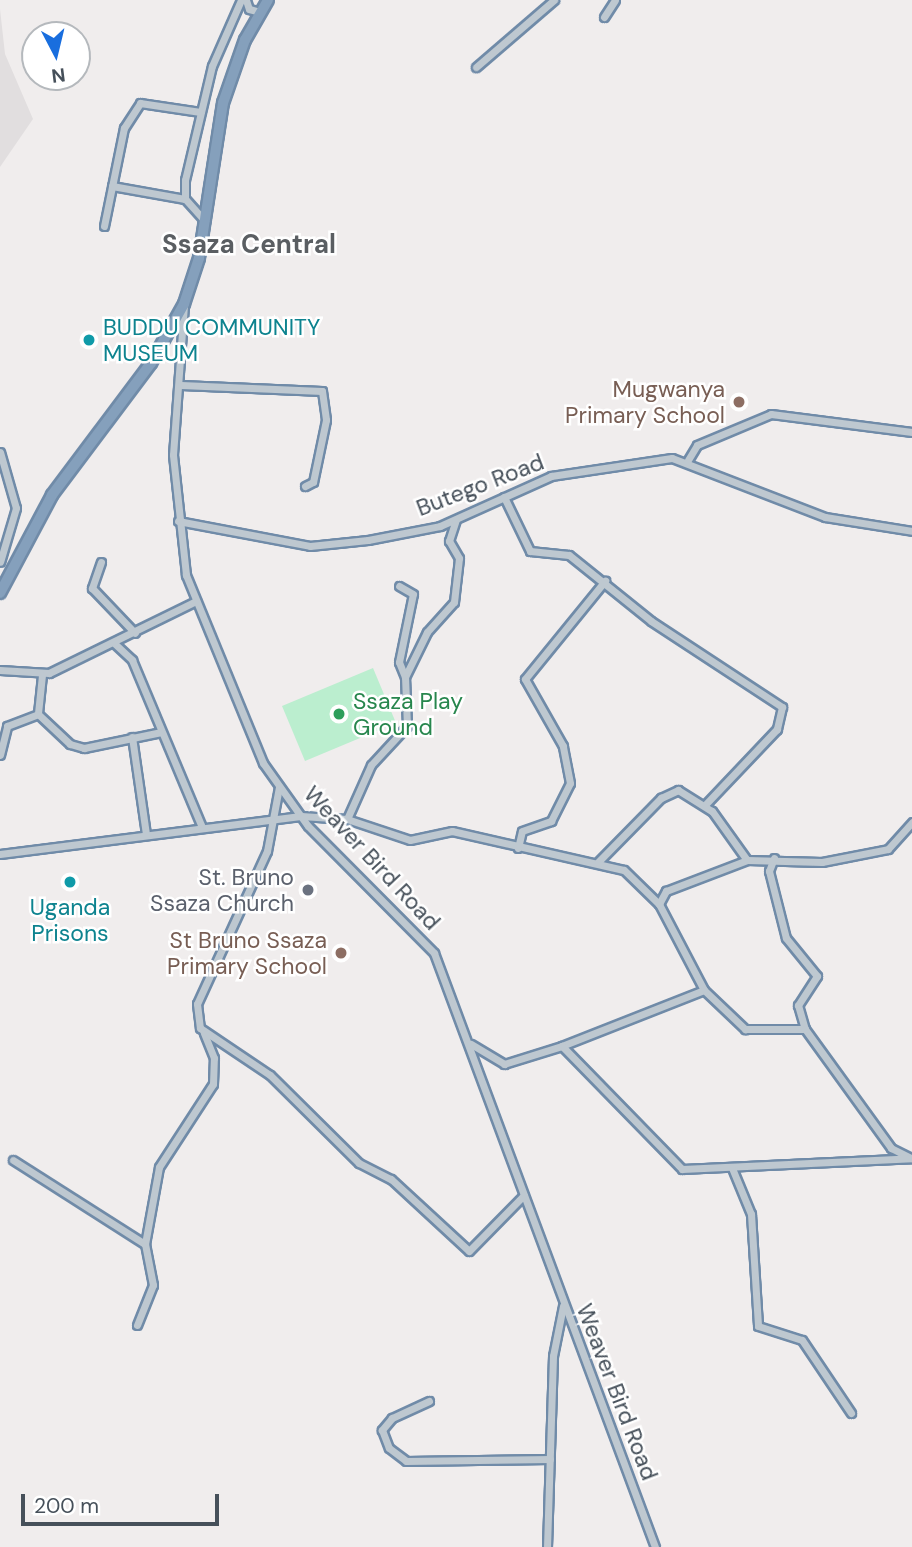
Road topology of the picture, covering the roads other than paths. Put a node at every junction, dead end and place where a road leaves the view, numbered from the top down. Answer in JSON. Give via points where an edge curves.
{"nodes":[{"id":1,"x":243,"y":0,"type":"edge"},
{"id":2,"x":268,"y":0,"type":"edge"},
{"id":3,"x":554,"y":0,"type":"edge"},
{"id":4,"x":615,"y":0,"type":"edge"},
{"id":5,"x":260,"y":12,"type":"junction"},
{"id":6,"x":604,"y":17,"type":"dead end"},
{"id":7,"x":475,"y":67,"type":"dead end"},
{"id":8,"x":200,"y":112,"type":"junction"},
{"id":9,"x":112,"y":186,"type":"junction"},
{"id":10,"x":185,"y":199,"type":"junction"},
{"id":11,"x":206,"y":222,"type":"junction"},
{"id":12,"x":104,"y":226,"type":"dead end"},
{"id":13,"x":184,"y":304,"type":"junction"},
{"id":14,"x":181,"y":385,"type":"junction"},
{"id":15,"x":912,"y":432,"type":"edge"},
{"id":16,"x":0,"y":452,"type":"edge"},
{"id":17,"x":688,"y":460,"type":"junction"},
{"id":18,"x":305,"y":486,"type":"dead end"},
{"id":19,"x":504,"y":498,"type":"junction"},
{"id":20,"x":456,"y":520,"type":"junction"},
{"id":21,"x":178,"y":521,"type":"junction"},
{"id":22,"x":912,"y":531,"type":"edge"},
{"id":23,"x":0,"y":562,"type":"edge"},
{"id":24,"x":101,"y":562,"type":"dead end"},
{"id":25,"x":606,"y":581,"type":"junction"},
{"id":26,"x":399,"y":586,"type":"dead end"},
{"id":27,"x":0,"y":593,"type":"edge"},
{"id":28,"x":196,"y":601,"type":"junction"},
{"id":29,"x":135,"y":633,"type":"junction"},
{"id":30,"x":114,"y":643,"type":"junction"},
{"id":31,"x":0,"y":670,"type":"edge"},
{"id":32,"x":42,"y":675,"type":"junction"},
{"id":33,"x":405,"y":677,"type":"junction"},
{"id":34,"x":38,"y":714,"type":"junction"},
{"id":35,"x":160,"y":732,"type":"junction"},
{"id":36,"x":132,"y":737,"type":"junction"},
{"id":37,"x":0,"y":755,"type":"edge"},
{"id":38,"x":279,"y":787,"type":"junction"},
{"id":39,"x":705,"y":805,"type":"junction"},
{"id":40,"x":301,"y":816,"type":"junction"},
{"id":41,"x":271,"y":819,"type":"junction"},
{"id":42,"x":347,"y":819,"type":"junction"},
{"id":43,"x":912,"y":822,"type":"edge"},
{"id":44,"x":202,"y":827,"type":"junction"},
{"id":45,"x":146,"y":834,"type":"junction"},
{"id":46,"x":518,"y":849,"type":"junction"},
{"id":47,"x":0,"y":854,"type":"edge"},
{"id":48,"x":774,"y":858,"type":"junction"},
{"id":49,"x":759,"y":859,"type":"junction"},
{"id":50,"x":747,"y":860,"type":"junction"},
{"id":51,"x":598,"y":862,"type":"junction"},
{"id":52,"x":769,"y":871,"type":"junction"},
{"id":53,"x":666,"y":891,"type":"junction"},
{"id":54,"x":650,"y":893,"type":"junction"},
{"id":55,"x":659,"y":904,"type":"junction"},
{"id":56,"x":704,"y":990,"type":"junction"},
{"id":57,"x":806,"y":1029,"type":"junction"},
{"id":58,"x":204,"y":1032,"type":"junction"},
{"id":59,"x":467,"y":1042,"type":"junction"},
{"id":60,"x":562,"y":1046,"type":"junction"},
{"id":61,"x":912,"y":1158,"type":"edge"},
{"id":62,"x":13,"y":1160,"type":"dead end"},
{"id":63,"x":732,"y":1168,"type":"junction"},
{"id":64,"x":524,"y":1195,"type":"junction"},
{"id":65,"x":145,"y":1244,"type":"junction"},
{"id":66,"x":563,"y":1305,"type":"junction"},
{"id":67,"x":137,"y":1325,"type":"dead end"},
{"id":68,"x":429,"y":1401,"type":"dead end"},
{"id":69,"x":850,"y":1413,"type":"dead end"},
{"id":70,"x":550,"y":1459,"type":"junction"},
{"id":71,"x":547,"y":1547,"type":"edge"},
{"id":72,"x":655,"y":1547,"type":"edge"}],
"edges":[{"from":1,"to":5,"type":"street","via":[[248,9]]},
{"from":1,"to":8,"type":"street"},
{"from":2,"to":5,"type":"highway"},
{"from":3,"to":7,"type":"street"},
{"from":4,"to":6,"type":"street"},
{"from":5,"to":11,"type":"highway","via":[[223,103]]},
{"from":8,"to":9,"type":"street","via":[[140,103],[124,128]]},
{"from":8,"to":10,"type":"street"},
{"from":9,"to":10,"type":"street"},
{"from":9,"to":12,"type":"street"},
{"from":10,"to":11,"type":"street"},
{"from":11,"to":13,"type":"highway"},
{"from":13,"to":14,"type":"street","name":"Weaver Bird Road"},
{"from":13,"to":27,"type":"highway","via":[[152,363],[52,495]]},
{"from":14,"to":18,"type":"street","via":[[322,391],[326,420],[313,482]]},
{"from":14,"to":21,"type":"street","name":"Weaver Bird Road","via":[[173,455]]},
{"from":15,"to":17,"type":"street","via":[[771,414],[697,445]]},
{"from":16,"to":23,"type":"street","via":[[16,508]]},
{"from":17,"to":19,"type":"street","name":"Butego Road","via":[[656,458],[551,476]]},
{"from":17,"to":22,"type":"street","name":"Butego Road","via":[[825,517]]},
{"from":19,"to":20,"type":"street","name":"Butego Road"},
{"from":19,"to":25,"type":"street","via":[[530,551],[569,555]]},
{"from":20,"to":21,"type":"street","name":"Butego Road","via":[[310,546]]},
{"from":20,"to":33,"type":"street","via":[[449,541],[459,558],[454,602],[426,632]]},
{"from":21,"to":28,"type":"street","name":"Weaver Bird Road"},
{"from":24,"to":29,"type":"street","via":[[92,588]]},
{"from":25,"to":39,"type":"street","via":[[651,621],[782,707],[777,729]]},
{"from":25,"to":46,"type":"street","via":[[524,679],[563,746],[570,783],[551,821],[522,831]]},
{"from":26,"to":33,"type":"street","via":[[413,594],[399,662]]},
{"from":28,"to":29,"type":"street"},
{"from":28,"to":38,"type":"street","name":"Weaver Bird Road","via":[[248,735]]},
{"from":29,"to":30,"type":"street"},
{"from":30,"to":32,"type":"street"},
{"from":30,"to":35,"type":"street","via":[[132,660]]},
{"from":31,"to":32,"type":"street"},
{"from":32,"to":34,"type":"street"},
{"from":33,"to":42,"type":"street","via":[[405,730],[371,765]]},
{"from":34,"to":36,"type":"street","via":[[77,747]]},
{"from":34,"to":37,"type":"street","via":[[7,726]]},
{"from":35,"to":36,"type":"street"},
{"from":35,"to":44,"type":"street"},
{"from":36,"to":45,"type":"street"},
{"from":38,"to":40,"type":"street","name":"Weaver Bird Road"},
{"from":38,"to":41,"type":"street"},
{"from":39,"to":50,"type":"street"},
{"from":39,"to":51,"type":"street","via":[[685,792],[670,792]]},
{"from":40,"to":41,"type":"street"},
{"from":40,"to":42,"type":"street"},
{"from":40,"to":59,"type":"street","name":"Weaver Bird Road","via":[[434,953]]},
{"from":41,"to":44,"type":"street"},
{"from":41,"to":58,"type":"street","via":[[267,851],[197,1004]]},
{"from":42,"to":46,"type":"street","via":[[410,841],[442,830]]},
{"from":43,"to":48,"type":"street","via":[[888,849],[822,862]]},
{"from":44,"to":45,"type":"street"},
{"from":45,"to":47,"type":"street"},
{"from":46,"to":51,"type":"street"},
{"from":48,"to":49,"type":"street"},
{"from":48,"to":52,"type":"street"},
{"from":49,"to":50,"type":"street"},
{"from":49,"to":52,"type":"street"},
{"from":50,"to":53,"type":"street"},
{"from":51,"to":54,"type":"street","via":[[624,870]]},
{"from":52,"to":57,"type":"street","via":[[788,943],[817,976],[798,1005]]},
{"from":53,"to":54,"type":"street"},
{"from":53,"to":55,"type":"street"},
{"from":54,"to":55,"type":"street"},
{"from":55,"to":56,"type":"street"},
{"from":56,"to":57,"type":"street","via":[[745,1029]]},
{"from":56,"to":60,"type":"street"},
{"from":57,"to":61,"type":"street","via":[[891,1147]]},
{"from":58,"to":64,"type":"street","via":[[270,1075],[359,1163],[391,1179],[469,1251]]},
{"from":58,"to":65,"type":"street","via":[[214,1058],[213,1084],[159,1167]]},
{"from":59,"to":60,"type":"street","via":[[504,1064]]},
{"from":59,"to":64,"type":"street","name":"Weaver Bird Road"},
{"from":60,"to":63,"type":"street","via":[[589,1068],[670,1162],[693,1170]]},
{"from":61,"to":63,"type":"street"},
{"from":62,"to":65,"type":"street"},
{"from":63,"to":69,"type":"street","via":[[751,1214],[758,1326],[802,1340]]},
{"from":64,"to":66,"type":"street","name":"Weaver Bird Road"},
{"from":65,"to":67,"type":"street","via":[[153,1284]]},
{"from":66,"to":70,"type":"street","via":[[554,1356]]},
{"from":66,"to":72,"type":"street","name":"Weaver Bird Road"},
{"from":68,"to":70,"type":"street","via":[[392,1418],[382,1430],[389,1448],[406,1461]]},
{"from":70,"to":71,"type":"street"}]}
